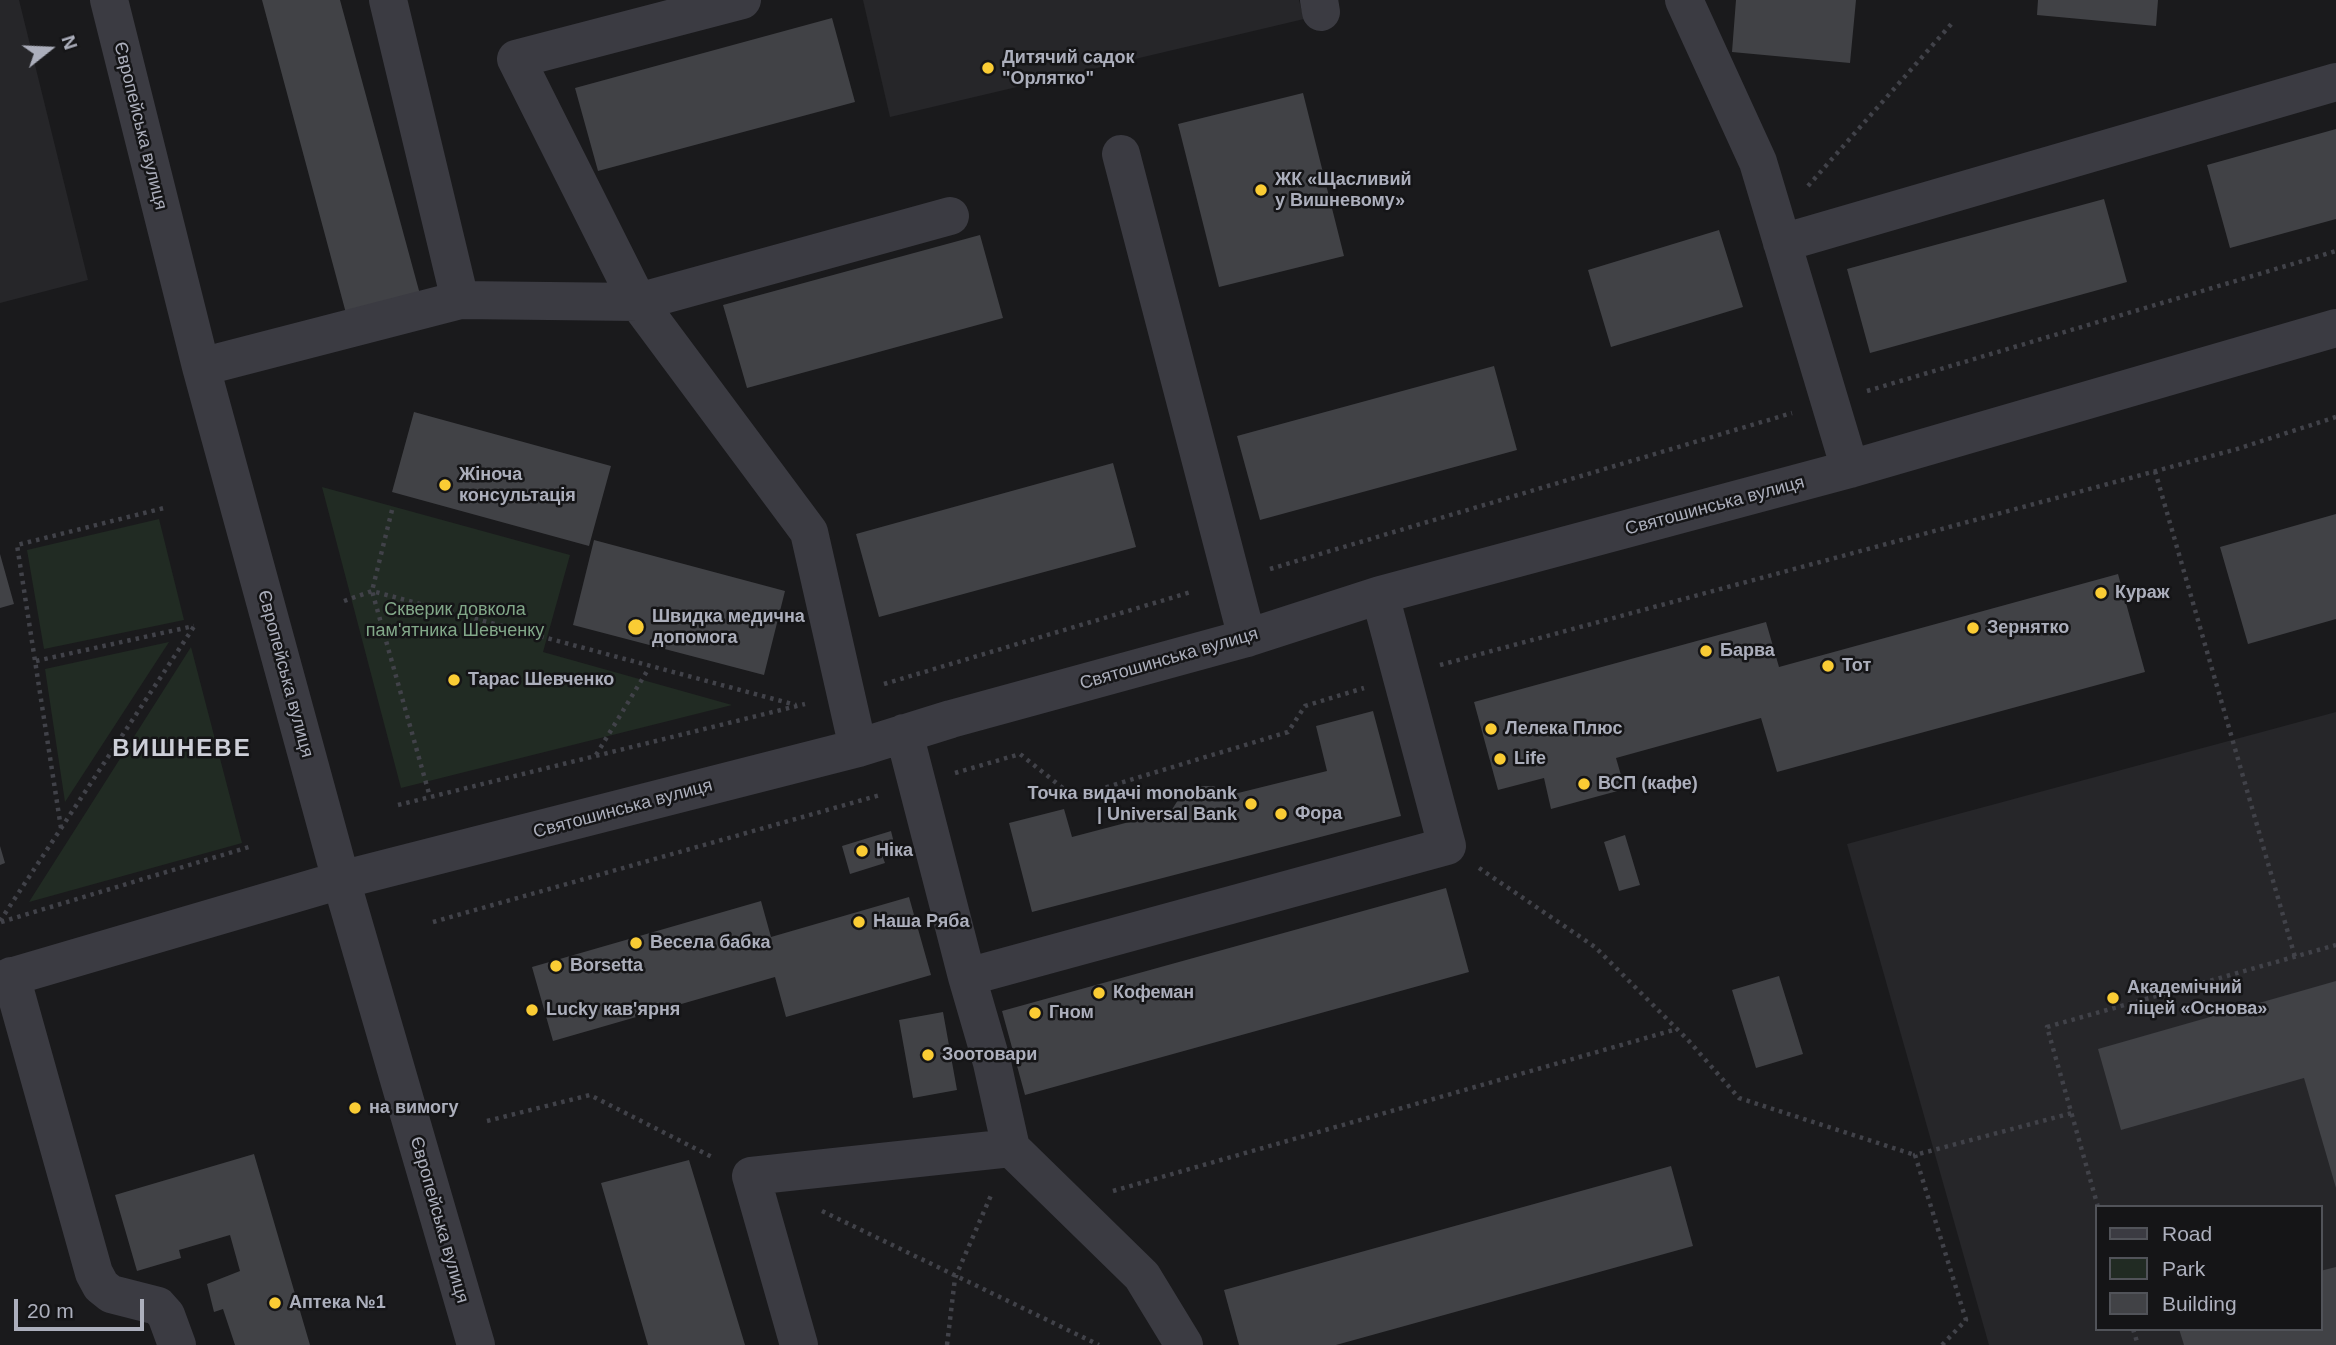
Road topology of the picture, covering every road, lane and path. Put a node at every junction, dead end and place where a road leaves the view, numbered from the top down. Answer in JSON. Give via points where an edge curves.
{"nodes":[{"id":1,"x":109,"y":0,"type":"edge"},
{"id":2,"x":388,"y":0,"type":"edge"},
{"id":3,"x":742,"y":0,"type":"edge"},
{"id":4,"x":1685,"y":0,"type":"edge"},
{"id":5,"x":1954,"y":21,"type":"dead end"},
{"id":6,"x":2336,"y":82,"type":"edge"},
{"id":7,"x":1121,"y":154,"type":"dead end"},
{"id":8,"x":950,"y":216,"type":"dead end"},
{"id":9,"x":1779,"y":233,"type":"junction"},
{"id":10,"x":2336,"y":251,"type":"edge"},
{"id":11,"x":460,"y":300,"type":"junction"},
{"id":12,"x":638,"y":302,"type":"junction"},
{"id":13,"x":2336,"y":328,"type":"edge"},
{"id":14,"x":201,"y":368,"type":"junction"},
{"id":15,"x":1829,"y":402,"type":"junction"},
{"id":16,"x":1850,"y":470,"type":"junction"},
{"id":17,"x":2155,"y":471,"type":"dead end"},
{"id":18,"x":164,"y":508,"type":"dead end"},
{"id":19,"x":392,"y":510,"type":"dead end"},
{"id":20,"x":1233,"y":580,"type":"junction"},
{"id":21,"x":372,"y":592,"type":"junction"},
{"id":22,"x":1380,"y":595,"type":"junction"},
{"id":23,"x":344,"y":601,"type":"dead end"},
{"id":24,"x":1247,"y":638,"type":"junction"},
{"id":25,"x":36,"y":661,"type":"junction"},
{"id":26,"x":649,"y":668,"type":"junction"},
{"id":27,"x":844,"y":696,"type":"junction"},
{"id":28,"x":797,"y":706,"type":"junction"},
{"id":29,"x":904,"y":733,"type":"junction"},
{"id":30,"x":858,"y":748,"type":"junction"},
{"id":31,"x":596,"y":755,"type":"junction"},
{"id":32,"x":430,"y":797,"type":"junction"},
{"id":33,"x":398,"y":805,"type":"dead end"},
{"id":34,"x":61,"y":828,"type":"junction"},
{"id":35,"x":1447,"y":846,"type":"junction"},
{"id":36,"x":249,"y":847,"type":"dead end"},
{"id":37,"x":341,"y":880,"type":"junction"},
{"id":38,"x":0,"y":921,"type":"edge"},
{"id":39,"x":2336,"y":945,"type":"edge"},
{"id":40,"x":2295,"y":957,"type":"junction"},
{"id":41,"x":967,"y":977,"type":"junction"},
{"id":42,"x":5,"y":978,"type":"edge"},
{"id":43,"x":1677,"y":1029,"type":"junction"},
{"id":44,"x":2072,"y":1113,"type":"junction"},
{"id":45,"x":1012,"y":1148,"type":"junction"},
{"id":46,"x":1915,"y":1155,"type":"junction"},
{"id":47,"x":1068,"y":1203,"type":"junction"},
{"id":48,"x":2097,"y":1205,"type":"edge"},
{"id":49,"x":177,"y":1345,"type":"edge"},
{"id":50,"x":476,"y":1345,"type":"edge"},
{"id":51,"x":799,"y":1345,"type":"edge"},
{"id":52,"x":947,"y":1345,"type":"edge"},
{"id":53,"x":1184,"y":1345,"type":"edge"},
{"id":54,"x":1942,"y":1345,"type":"edge"}],
"edges":[{"from":1,"to":14,"type":"street","name":"Європейська вулиця"},
{"from":2,"to":11,"type":"street"},
{"from":3,"to":12,"type":"street","via":[[516,59]]},
{"from":4,"to":9,"type":"street","via":[[1758,162]]},
{"from":5,"to":9,"type":"path"},
{"from":6,"to":9,"type":"street"},
{"from":7,"to":20,"type":"street"},
{"from":8,"to":12,"type":"street"},
{"from":9,"to":15,"type":"street"},
{"from":10,"to":15,"type":"path"},
{"from":11,"to":12,"type":"street"},
{"from":11,"to":14,"type":"street"},
{"from":12,"to":27,"type":"street","via":[[809,532]]},
{"from":13,"to":16,"type":"street","name":"Святошинська вулиця"},
{"from":14,"to":37,"type":"street","name":"Європейська вулиця"},
{"from":15,"to":16,"type":"street"},
{"from":15,"to":20,"type":"path"},
{"from":16,"to":22,"type":"street","name":"Святошинська вулиця"},
{"from":17,"to":40,"type":"path"},
{"from":18,"to":25,"type":"path","via":[[17,545]]},
{"from":19,"to":21,"type":"path"},
{"from":20,"to":24,"type":"street"},
{"from":20,"to":27,"type":"path"},
{"from":21,"to":23,"type":"path"},
{"from":21,"to":26,"type":"path"},
{"from":21,"to":32,"type":"path"},
{"from":22,"to":24,"type":"street","name":"Святошинська вулиця"},
{"from":22,"to":35,"type":"street"},
{"from":24,"to":29,"type":"street","name":"Святошинська вулиця"},
{"from":25,"to":34,"type":"path"},
{"from":25,"to":34,"type":"path","via":[[195,625]]},
{"from":26,"to":28,"type":"path"},
{"from":26,"to":31,"type":"path"},
{"from":27,"to":28,"type":"path"},
{"from":27,"to":30,"type":"street"},
{"from":28,"to":31,"type":"path"},
{"from":29,"to":30,"type":"street","name":"Святошинська вулиця"},
{"from":29,"to":41,"type":"street"},
{"from":30,"to":37,"type":"street","name":"Святошинська вулиця"},
{"from":31,"to":32,"type":"path"},
{"from":32,"to":33,"type":"path"},
{"from":34,"to":38,"type":"path"},
{"from":35,"to":41,"type":"street"},
{"from":35,"to":43,"type":"path","via":[[1595,947]]},
{"from":36,"to":38,"type":"path"},
{"from":37,"to":42,"type":"street","name":"Святошинська вулиця"},
{"from":37,"to":50,"type":"street","name":"Європейська вулиця"},
{"from":39,"to":40,"type":"path"},
{"from":40,"to":44,"type":"path","via":[[2047,1027]]},
{"from":41,"to":45,"type":"street"},
{"from":42,"to":49,"type":"street","via":[[94,1273],[111,1294],[158,1306]]},
{"from":43,"to":46,"type":"path","via":[[1739,1098]]},
{"from":43,"to":47,"type":"path"},
{"from":44,"to":46,"type":"path"},
{"from":44,"to":48,"type":"path"},
{"from":45,"to":47,"type":"street"},
{"from":45,"to":51,"type":"street","via":[[751,1177]]},
{"from":45,"to":52,"type":"path","via":[[955,1278]]},
{"from":46,"to":54,"type":"path","via":[[1966,1321]]},
{"from":47,"to":53,"type":"street","via":[[1142,1276]]}]}
